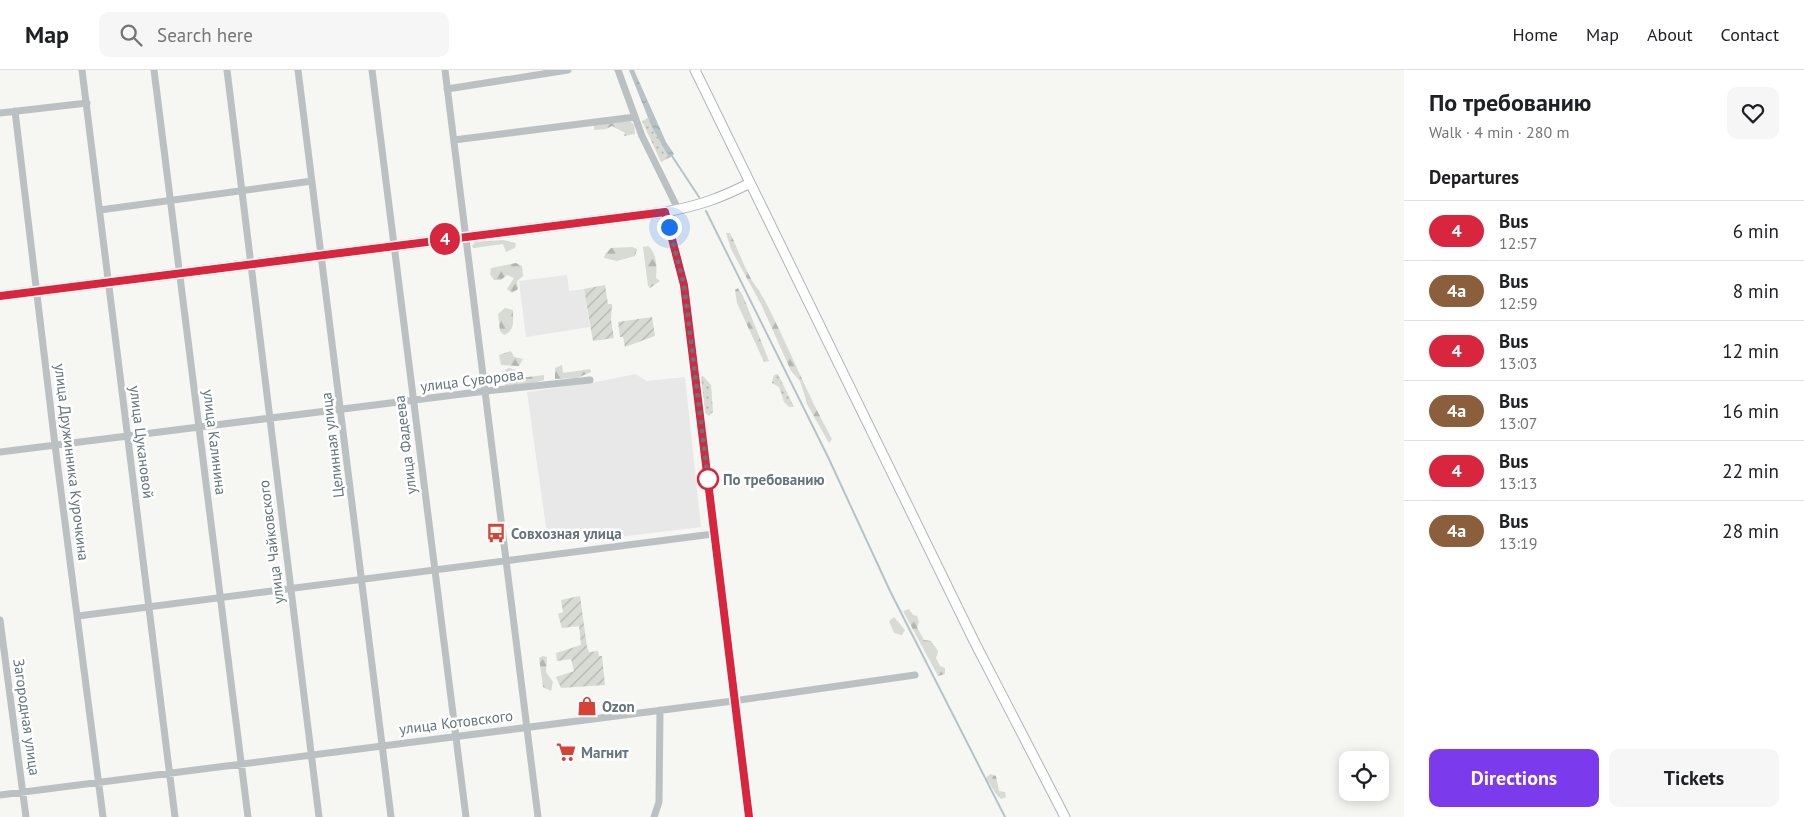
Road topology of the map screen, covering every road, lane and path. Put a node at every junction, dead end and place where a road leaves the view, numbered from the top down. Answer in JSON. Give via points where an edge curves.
{"nodes":[{"id":1,"x":82,"y":70,"type":"edge"},
{"id":2,"x":154,"y":70,"type":"edge"},
{"id":3,"x":227,"y":70,"type":"edge"},
{"id":4,"x":298,"y":70,"type":"edge"},
{"id":5,"x":372,"y":70,"type":"edge"},
{"id":6,"x":445,"y":70,"type":"edge"},
{"id":7,"x":568,"y":70,"type":"edge"},
{"id":8,"x":618,"y":70,"type":"edge"},
{"id":9,"x":695,"y":70,"type":"edge"},
{"id":10,"x":447,"y":89,"type":"junction"},
{"id":11,"x":87,"y":103,"type":"junction"},
{"id":12,"x":15,"y":111,"type":"junction"},
{"id":13,"x":0,"y":113,"type":"edge"},
{"id":14,"x":635,"y":118,"type":"junction"},
{"id":15,"x":454,"y":140,"type":"junction"},
{"id":16,"x":312,"y":181,"type":"junction"},
{"id":17,"x":750,"y":183,"type":"junction"},
{"id":18,"x":242,"y":191,"type":"junction"},
{"id":19,"x":170,"y":201,"type":"junction"},
{"id":20,"x":100,"y":210,"type":"junction"},
{"id":21,"x":678,"y":210,"type":"junction"},
{"id":22,"x":665,"y":212,"type":"junction"},
{"id":23,"x":466,"y":236,"type":"junction"},
{"id":24,"x":394,"y":246,"type":"junction"},
{"id":25,"x":321,"y":255,"type":"junction"},
{"id":26,"x":250,"y":264,"type":"junction"},
{"id":27,"x":179,"y":274,"type":"junction"},
{"id":28,"x":107,"y":282,"type":"junction"},
{"id":29,"x":38,"y":291,"type":"junction"},
{"id":30,"x":0,"y":296,"type":"edge"},
{"id":31,"x":590,"y":380,"type":"dead end"},
{"id":32,"x":486,"y":391,"type":"junction"},
{"id":33,"x":413,"y":401,"type":"junction"},
{"id":34,"x":342,"y":410,"type":"junction"},
{"id":35,"x":270,"y":419,"type":"junction"},
{"id":36,"x":199,"y":428,"type":"junction"},
{"id":37,"x":128,"y":437,"type":"junction"},
{"id":38,"x":55,"y":445,"type":"junction"},
{"id":39,"x":0,"y":452,"type":"edge"},
{"id":40,"x":713,"y":534,"type":"junction"},
{"id":41,"x":507,"y":561,"type":"junction"},
{"id":42,"x":434,"y":570,"type":"junction"},
{"id":43,"x":362,"y":580,"type":"junction"},
{"id":44,"x":290,"y":589,"type":"junction"},
{"id":45,"x":220,"y":598,"type":"junction"},
{"id":46,"x":148,"y":607,"type":"junction"},
{"id":47,"x":78,"y":616,"type":"junction"},
{"id":48,"x":0,"y":620,"type":"edge"},
{"id":49,"x":915,"y":675,"type":"dead end"},
{"id":50,"x":733,"y":701,"type":"junction"},
{"id":51,"x":660,"y":710,"type":"junction"},
{"id":52,"x":526,"y":727,"type":"junction"},
{"id":53,"x":455,"y":736,"type":"junction"},
{"id":54,"x":382,"y":746,"type":"junction"},
{"id":55,"x":311,"y":755,"type":"junction"},
{"id":56,"x":242,"y":764,"type":"junction"},
{"id":57,"x":170,"y":773,"type":"junction"},
{"id":58,"x":99,"y":782,"type":"junction"},
{"id":59,"x":23,"y":792,"type":"junction"},
{"id":60,"x":0,"y":794,"type":"edge"},
{"id":61,"x":26,"y":817,"type":"edge"},
{"id":62,"x":103,"y":817,"type":"edge"},
{"id":63,"x":175,"y":817,"type":"edge"},
{"id":64,"x":248,"y":817,"type":"edge"},
{"id":65,"x":319,"y":817,"type":"edge"},
{"id":66,"x":391,"y":817,"type":"edge"},
{"id":67,"x":466,"y":817,"type":"edge"},
{"id":68,"x":538,"y":817,"type":"edge"},
{"id":69,"x":654,"y":817,"type":"edge"},
{"id":70,"x":749,"y":817,"type":"edge"},
{"id":71,"x":1065,"y":817,"type":"edge"}],
"edges":[{"from":1,"to":11,"type":"street","name":"улица Цукановой"},
{"from":2,"to":19,"type":"street","name":"улица Калинина"},
{"from":3,"to":18,"type":"street","name":"улица Чайковского"},
{"from":4,"to":16,"type":"street","name":"Целинная улица"},
{"from":5,"to":24,"type":"street","name":"улица Фадеева"},
{"from":6,"to":10,"type":"street"},
{"from":7,"to":10,"type":"street"},
{"from":8,"to":14,"type":"street"},
{"from":9,"to":17,"type":"main road"},
{"from":10,"to":15,"type":"street"},
{"from":11,"to":12,"type":"street"},
{"from":11,"to":20,"type":"street","name":"улица Цукановой"},
{"from":12,"to":13,"type":"street"},
{"from":12,"to":29,"type":"street","name":"улица Дружинника Курочкина"},
{"from":14,"to":15,"type":"street"},
{"from":14,"to":21,"type":"street"},
{"from":15,"to":23,"type":"street"},
{"from":16,"to":18,"type":"street"},
{"from":16,"to":25,"type":"street","name":"Целинная улица"},
{"from":17,"to":21,"type":"main road","via":[[726,196]]},
{"from":17,"to":71,"type":"main road","via":[[975,643]]},
{"from":18,"to":19,"type":"street"},
{"from":18,"to":26,"type":"street","name":"улица Чайковского"},
{"from":19,"to":20,"type":"street"},
{"from":19,"to":27,"type":"street","name":"улица Калинина"},
{"from":20,"to":28,"type":"street","name":"улица Цукановой"},
{"from":21,"to":22,"type":"main road"},
{"from":22,"to":23,"type":"main road"},
{"from":22,"to":40,"type":"street","via":[[684,285]]},
{"from":23,"to":24,"type":"main road"},
{"from":23,"to":32,"type":"street"},
{"from":24,"to":25,"type":"main road"},
{"from":24,"to":33,"type":"street","name":"улица Фадеева"},
{"from":25,"to":26,"type":"main road"},
{"from":25,"to":34,"type":"street","name":"Целинная улица"},
{"from":26,"to":27,"type":"main road"},
{"from":26,"to":35,"type":"street","name":"улица Чайковского"},
{"from":27,"to":28,"type":"main road"},
{"from":27,"to":36,"type":"street","name":"улица Калинина"},
{"from":28,"to":29,"type":"main road"},
{"from":28,"to":37,"type":"street","name":"улица Цукановой"},
{"from":29,"to":30,"type":"main road"},
{"from":29,"to":38,"type":"street","name":"улица Дружинника Курочкина"},
{"from":31,"to":32,"type":"street","name":"улица Суворова"},
{"from":32,"to":33,"type":"street","name":"улица Суворова"},
{"from":32,"to":41,"type":"street"},
{"from":33,"to":34,"type":"street","name":"улица Суворова"},
{"from":33,"to":42,"type":"street","name":"улица Фадеева"},
{"from":34,"to":35,"type":"street","name":"улица Суворова"},
{"from":34,"to":43,"type":"street","name":"Целинная улица"},
{"from":35,"to":36,"type":"street","name":"улица Суворова"},
{"from":35,"to":44,"type":"street","name":"улица Чайковского"},
{"from":36,"to":37,"type":"street","name":"улица Суворова"},
{"from":36,"to":45,"type":"street","name":"улица Калинина"},
{"from":37,"to":38,"type":"street","name":"улица Суворова"},
{"from":37,"to":46,"type":"street","name":"улица Цукановой"},
{"from":38,"to":39,"type":"street","name":"улица Суворова"},
{"from":38,"to":47,"type":"street","name":"улица Дружинника Курочкина"},
{"from":40,"to":41,"type":"street"},
{"from":40,"to":50,"type":"street"},
{"from":41,"to":42,"type":"street"},
{"from":41,"to":52,"type":"street"},
{"from":42,"to":43,"type":"street"},
{"from":42,"to":53,"type":"street","name":"улица Фадеева"},
{"from":43,"to":44,"type":"street"},
{"from":43,"to":54,"type":"street","name":"Целинная улица"},
{"from":44,"to":45,"type":"street"},
{"from":44,"to":55,"type":"street","name":"улица Чайковского"},
{"from":45,"to":46,"type":"street"},
{"from":45,"to":56,"type":"street","name":"улица Калинина"},
{"from":46,"to":47,"type":"street"},
{"from":46,"to":57,"type":"street","name":"улица Цукановой"},
{"from":47,"to":58,"type":"street","name":"улица Дружинника Курочкина"},
{"from":48,"to":59,"type":"street","name":"Загородная улица"},
{"from":49,"to":50,"type":"street","name":"улица Котовского"},
{"from":50,"to":51,"type":"street","name":"улица Котовского"},
{"from":50,"to":70,"type":"street"},
{"from":51,"to":52,"type":"street","name":"улица Котовского"},
{"from":51,"to":69,"type":"street","via":[[659,802]]},
{"from":52,"to":53,"type":"street","name":"улица Котовского"},
{"from":52,"to":68,"type":"street"},
{"from":53,"to":54,"type":"street","name":"улица Котовского"},
{"from":53,"to":67,"type":"street","name":"улица Фадеева"},
{"from":54,"to":55,"type":"street","name":"улица Котовского"},
{"from":54,"to":66,"type":"street","name":"Целинная улица"},
{"from":55,"to":56,"type":"street","name":"улица Котовского"},
{"from":55,"to":65,"type":"street","name":"улица Чайковского"},
{"from":56,"to":57,"type":"street","name":"улица Котовского"},
{"from":56,"to":64,"type":"street","name":"улица Калинина"},
{"from":57,"to":58,"type":"street","name":"улица Котовского"},
{"from":57,"to":63,"type":"street","name":"улица Цукановой"},
{"from":58,"to":59,"type":"street","name":"улица Котовского"},
{"from":58,"to":62,"type":"street","name":"улица Дружинника Курочкина"},
{"from":59,"to":60,"type":"street","name":"улица Котовского"},
{"from":59,"to":61,"type":"street","name":"Загородная улица"}]}
